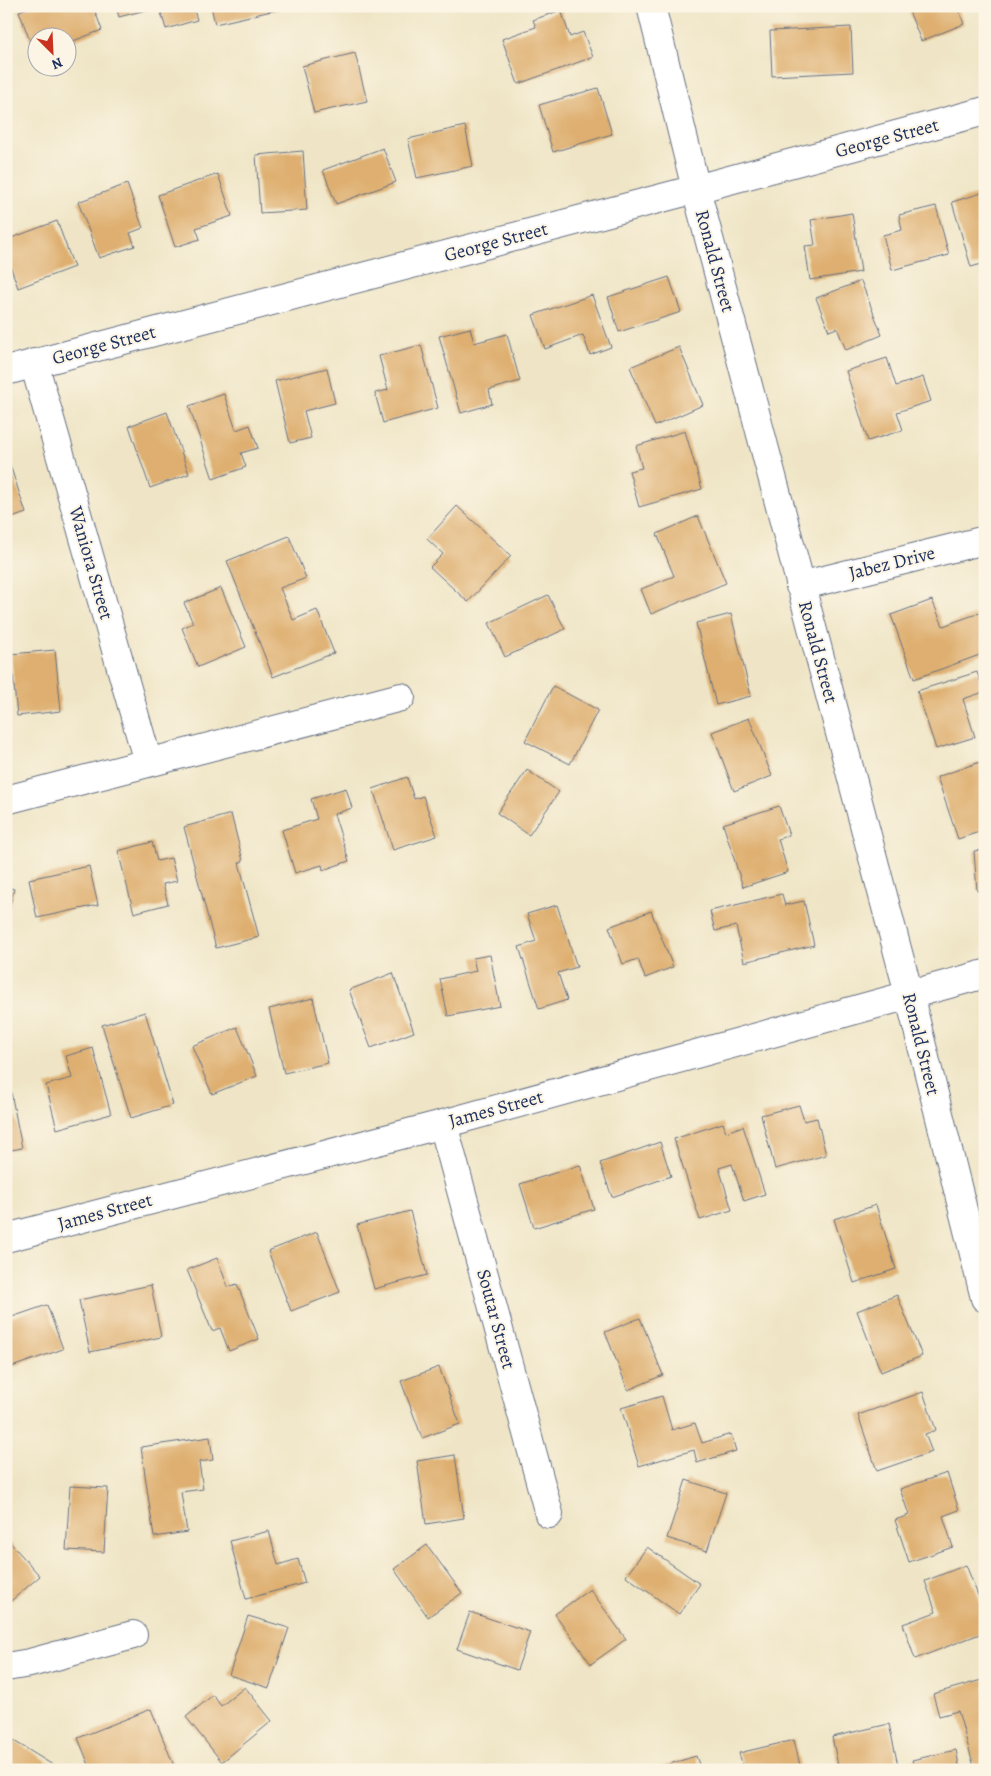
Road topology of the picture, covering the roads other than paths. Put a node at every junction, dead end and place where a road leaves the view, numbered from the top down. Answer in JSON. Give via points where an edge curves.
{"nodes":[{"id":1,"x":651,"y":6,"type":"edge"},
{"id":2,"x":985,"y":111,"type":"edge"},
{"id":3,"x":696,"y":189,"type":"junction"},
{"id":4,"x":34,"y":363,"type":"junction"},
{"id":5,"x":6,"y":371,"type":"edge"},
{"id":6,"x":985,"y":540,"type":"edge"},
{"id":7,"x":800,"y":586,"type":"junction"},
{"id":8,"x":401,"y":697,"type":"dead end"},
{"id":9,"x":148,"y":762,"type":"junction"},
{"id":10,"x":6,"y":800,"type":"edge"},
{"id":11,"x":985,"y":974,"type":"edge"},
{"id":12,"x":909,"y":994,"type":"junction"},
{"id":13,"x":443,"y":1124,"type":"junction"},
{"id":14,"x":6,"y":1238,"type":"edge"},
{"id":15,"x":985,"y":1298,"type":"edge"},
{"id":16,"x":549,"y":1514,"type":"dead end"},
{"id":17,"x":133,"y":1634,"type":"dead end"},
{"id":18,"x":6,"y":1667,"type":"edge"}],
"edges":[{"from":1,"to":3,"type":"street","name":"Ronald Street"},
{"from":2,"to":3,"type":"street","name":"George Street"},
{"from":3,"to":4,"type":"street","name":"George Street"},
{"from":3,"to":7,"type":"street","name":"Ronald Street"},
{"from":4,"to":5,"type":"street","name":"George Street"},
{"from":4,"to":9,"type":"street","name":"Waniora Street"},
{"from":6,"to":7,"type":"street","name":"Jabez Drive"},
{"from":7,"to":12,"type":"street","name":"Ronald Street"},
{"from":8,"to":9,"type":"street"},
{"from":9,"to":10,"type":"street"},
{"from":11,"to":12,"type":"street","name":"James Street"},
{"from":12,"to":13,"type":"street","name":"James Street"},
{"from":12,"to":15,"type":"street","name":"Ronald Street"},
{"from":13,"to":14,"type":"street","name":"James Street"},
{"from":13,"to":16,"type":"street","name":"Soutar Street"},
{"from":17,"to":18,"type":"street"}]}
